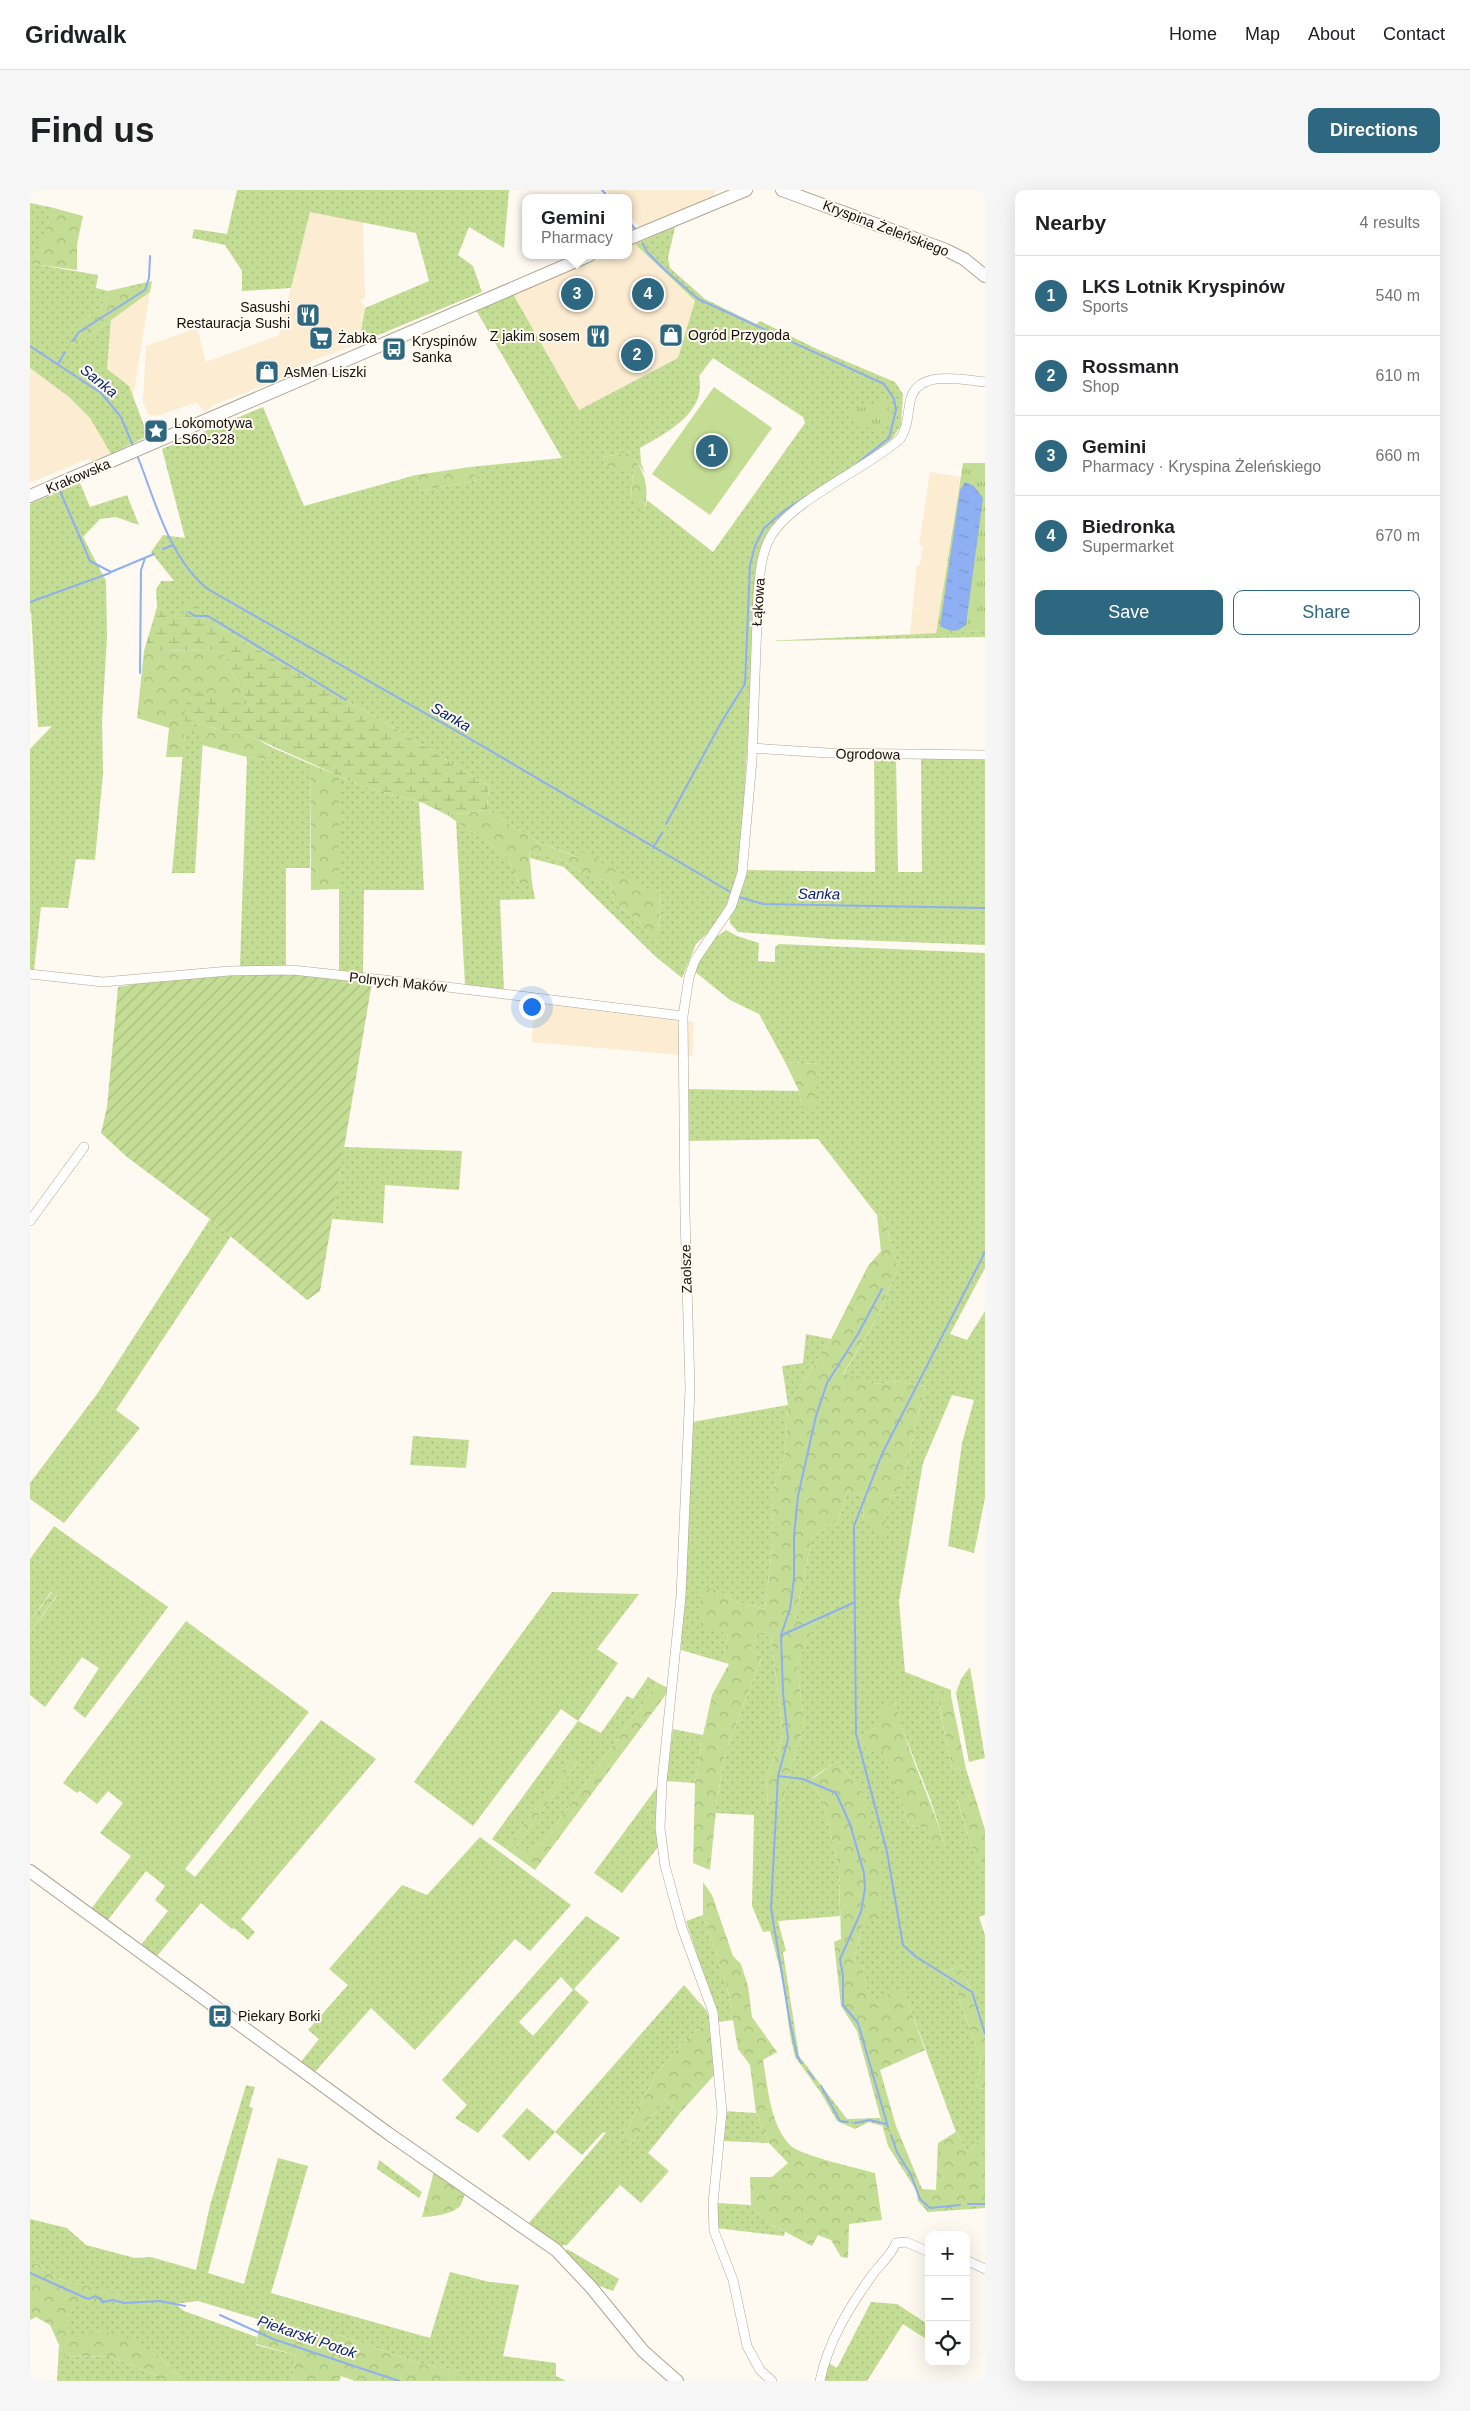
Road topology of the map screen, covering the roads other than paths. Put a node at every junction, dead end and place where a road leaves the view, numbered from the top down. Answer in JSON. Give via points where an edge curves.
{"nodes":[{"id":1,"x":746,"y":190,"type":"edge"},
{"id":2,"x":782,"y":190,"type":"edge"},
{"id":3,"x":730,"y":192,"type":"edge"},
{"id":4,"x":632,"y":238,"type":"edge"},
{"id":5,"x":581,"y":259,"type":"edge"},
{"id":6,"x":985,"y":276,"type":"edge"},
{"id":7,"x":985,"y":382,"type":"edge"},
{"id":8,"x":30,"y":496,"type":"edge"},
{"id":9,"x":752,"y":748,"type":"junction"},
{"id":10,"x":985,"y":756,"type":"edge"},
{"id":11,"x":702,"y":945,"type":"joint"},
{"id":12,"x":30,"y":974,"type":"edge"},
{"id":13,"x":683,"y":1016,"type":"junction"},
{"id":14,"x":84,"y":1147,"type":"dead end"},
{"id":15,"x":30,"y":1221,"type":"edge"},
{"id":16,"x":30,"y":1871,"type":"edge"},
{"id":17,"x":925,"y":2250,"type":"edge"},
{"id":18,"x":970,"y":2262,"type":"edge"},
{"id":19,"x":985,"y":2269,"type":"edge"},
{"id":20,"x":677,"y":2381,"type":"edge"},
{"id":21,"x":772,"y":2381,"type":"edge"},
{"id":22,"x":820,"y":2381,"type":"edge"}],
"edges":[{"from":1,"to":3,"type":"main road"},
{"from":2,"to":6,"type":"main road","name":"Kryspina Żeleńskiego","via":[[946,250]]},
{"from":3,"to":4,"type":"main road"},
{"from":5,"to":8,"type":"main road","name":"Krakowska"},
{"from":7,"to":9,"type":"street","name":"Łąkowa","via":[[946,378],[919,386],[911,397],[907,425],[900,439],[786,518],[770,537],[761,566],[758,592]]},
{"from":9,"to":10,"type":"street","name":"Ogrodowa"},
{"from":9,"to":11,"type":"street","name":"Łąkowa","via":[[744,863],[739,886],[722,923]]},
{"from":11,"to":13,"type":"street","name":"Zaolsze","via":[[690,972]]},
{"from":12,"to":13,"type":"street","name":"Polnych Maków","via":[[113,982],[229,971],[292,970]]},
{"from":13,"to":21,"type":"street","name":"Zaolsze","via":[[690,1350],[681,1596],[662,1783],[661,1846],[682,1928],[713,2012],[722,2112],[713,2203],[714,2231],[733,2280],[747,2346],[760,2370]]},
{"from":14,"to":15,"type":"street"},
{"from":16,"to":20,"type":"main road","via":[[394,2137],[556,2250],[643,2351]]},
{"from":17,"to":22,"type":"street","via":[[906,2242],[896,2243],[836,2334]]},
{"from":18,"to":19,"type":"street"}]}
